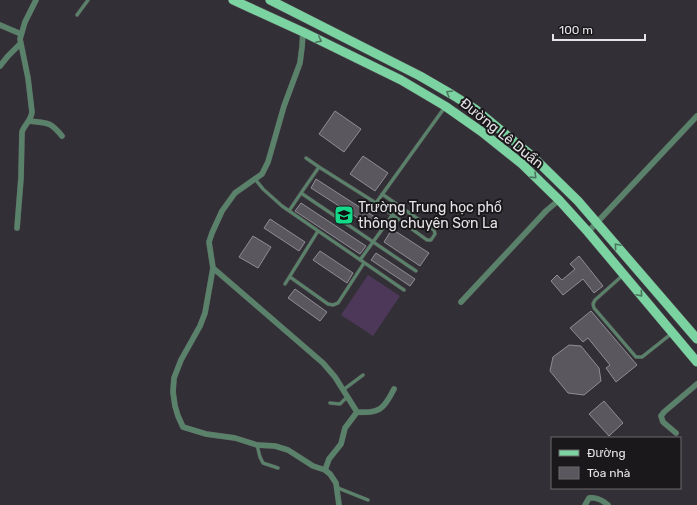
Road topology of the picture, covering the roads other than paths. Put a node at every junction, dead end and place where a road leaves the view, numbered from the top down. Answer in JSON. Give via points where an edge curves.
{"nodes":[{"id":1,"x":36,"y":0,"type":"edge"},
{"id":2,"x":88,"y":0,"type":"edge"},
{"id":3,"x":233,"y":0,"type":"edge"},
{"id":4,"x":270,"y":0,"type":"edge"},
{"id":5,"x":288,"y":8,"type":"junction"},
{"id":6,"x":77,"y":15,"type":"dead end"},
{"id":7,"x":281,"y":22,"type":"junction"},
{"id":8,"x":0,"y":25,"type":"edge"},
{"id":9,"x":303,"y":32,"type":"junction"},
{"id":10,"x":21,"y":34,"type":"junction"},
{"id":11,"x":20,"y":44,"type":"junction"},
{"id":12,"x":0,"y":66,"type":"edge"},
{"id":13,"x":446,"y":106,"type":"junction"},
{"id":14,"x":697,"y":116,"type":"edge"},
{"id":15,"x":29,"y":121,"type":"junction"},
{"id":16,"x":62,"y":136,"type":"dead end"},
{"id":17,"x":306,"y":158,"type":"dead end"},
{"id":18,"x":319,"y":167,"type":"junction"},
{"id":19,"x":255,"y":179,"type":"junction"},
{"id":20,"x":301,"y":193,"type":"junction"},
{"id":21,"x":382,"y":194,"type":"junction"},
{"id":22,"x":559,"y":200,"type":"junction"},
{"id":23,"x":376,"y":203,"type":"junction"},
{"id":24,"x":399,"y":206,"type":"junction"},
{"id":25,"x":289,"y":211,"type":"junction"},
{"id":26,"x":393,"y":215,"type":"junction"},
{"id":27,"x":418,"y":220,"type":"junction"},
{"id":28,"x":598,"y":223,"type":"junction"},
{"id":29,"x":17,"y":228,"type":"dead end"},
{"id":30,"x":412,"y":229,"type":"junction"},
{"id":31,"x":318,"y":231,"type":"junction"},
{"id":32,"x":588,"y":232,"type":"junction"},
{"id":33,"x":372,"y":242,"type":"junction"},
{"id":34,"x":360,"y":260,"type":"junction"},
{"id":35,"x":364,"y":263,"type":"junction"},
{"id":36,"x":213,"y":268,"type":"junction"},
{"id":37,"x":416,"y":271,"type":"dead end"},
{"id":38,"x":624,"y":275,"type":"junction"},
{"id":39,"x":290,"y":277,"type":"junction"},
{"id":40,"x":285,"y":284,"type":"dead end"},
{"id":41,"x":404,"y":290,"type":"dead end"},
{"id":42,"x":461,"y":302,"type":"dead end"},
{"id":43,"x":673,"y":332,"type":"junction"},
{"id":44,"x":696,"y":336,"type":"edge"},
{"id":45,"x":697,"y":362,"type":"edge"},
{"id":46,"x":363,"y":376,"type":"dead end"},
{"id":47,"x":697,"y":384,"type":"edge"},
{"id":48,"x":394,"y":389,"type":"dead end"},
{"id":49,"x":343,"y":390,"type":"junction"},
{"id":50,"x":348,"y":396,"type":"junction"},
{"id":51,"x":330,"y":403,"type":"dead end"},
{"id":52,"x":357,"y":412,"type":"junction"},
{"id":53,"x":676,"y":433,"type":"dead end"},
{"id":54,"x":257,"y":445,"type":"junction"},
{"id":55,"x":278,"y":468,"type":"dead end"},
{"id":56,"x":325,"y":470,"type":"junction"},
{"id":57,"x":338,"y":488,"type":"junction"},
{"id":58,"x":368,"y":500,"type":"dead end"},
{"id":59,"x":339,"y":505,"type":"edge"},
{"id":60,"x":585,"y":505,"type":"edge"},
{"id":61,"x":608,"y":505,"type":"edge"}],
"edges":[{"from":1,"to":10,"type":"street","via":[[24,22]]},
{"from":2,"to":6,"type":"lane"},
{"from":3,"to":7,"type":"main road","name":"Đường Lê Duẩn"},
{"from":4,"to":5,"type":"main road","name":"Đường Lê Duẩn"},
{"from":5,"to":7,"type":"main road"},
{"from":28,"to":5,"type":"main road","name":"Đường Lê Duẩn","one_way":true,"via":[[559,181],[475,109],[420,76]]},
{"from":7,"to":9,"type":"main road","name":"Đường Lê Duẩn"},
{"from":8,"to":10,"type":"street"},
{"from":9,"to":13,"type":"main road","name":"Đường Lê Duẩn","one_way":true,"via":[[401,80]]},
{"from":9,"to":19,"type":"street","via":[[300,64],[286,99],[268,162],[262,174]]},
{"from":10,"to":11,"type":"street"},
{"from":11,"to":12,"type":"street"},
{"from":11,"to":15,"type":"street","via":[[30,93],[32,112]]},
{"from":13,"to":21,"type":"lane"},
{"from":13,"to":22,"type":"main road","name":"Đường Lê Duẩn","one_way":true,"via":[[522,164]]},
{"from":14,"to":28,"type":"street"},
{"from":15,"to":16,"type":"street","via":[[49,124]]},
{"from":15,"to":29,"type":"street","via":[[22,132]]},
{"from":17,"to":18,"type":"lane"},
{"from":18,"to":20,"type":"lane"},
{"from":18,"to":23,"type":"lane"},
{"from":19,"to":25,"type":"lane"},
{"from":19,"to":36,"type":"street","via":[[235,193],[216,222],[209,242]]},
{"from":20,"to":25,"type":"lane"},
{"from":20,"to":33,"type":"lane"},
{"from":21,"to":23,"type":"lane"},
{"from":21,"to":24,"type":"lane"},
{"from":22,"to":32,"type":"main road","name":"Đường Lê Duẩn"},
{"from":22,"to":42,"type":"street"},
{"from":23,"to":26,"type":"lane"},
{"from":24,"to":26,"type":"lane"},
{"from":24,"to":27,"type":"lane"},
{"from":25,"to":31,"type":"lane"},
{"from":26,"to":30,"type":"lane"},
{"from":26,"to":33,"type":"lane"},
{"from":27,"to":30,"type":"lane"},
{"from":27,"to":30,"type":"lane","via":[[434,231],[431,240],[427,240]]},
{"from":28,"to":32,"type":"street"},
{"from":44,"to":28,"type":"main road","name":"Đường Lê Duẩn","one_way":true},
{"from":31,"to":34,"type":"lane"},
{"from":31,"to":39,"type":"lane"},
{"from":32,"to":38,"type":"main road","name":"Đường Lê Duẩn"},
{"from":33,"to":34,"type":"lane"},
{"from":33,"to":37,"type":"lane"},
{"from":34,"to":35,"type":"lane"},
{"from":35,"to":39,"type":"lane","via":[[338,303],[333,305]]},
{"from":35,"to":41,"type":"lane"},
{"from":36,"to":49,"type":"street","via":[[314,355],[335,377]]},
{"from":36,"to":54,"type":"street","via":[[205,314],[174,378],[175,406],[181,424],[187,428]]},
{"from":38,"to":43,"type":"main road","name":"Đường Lê Duẩn","one_way":true},
{"from":38,"to":43,"type":"lane","via":[[595,300],[593,306],[635,356],[642,357]]},
{"from":39,"to":40,"type":"lane"},
{"from":43,"to":45,"type":"main road","name":"Đường Lê Duẩn"},
{"from":46,"to":49,"type":"lane"},
{"from":47,"to":53,"type":"street","via":[[661,416],[663,422]]},
{"from":48,"to":52,"type":"street","via":[[380,410]]},
{"from":49,"to":50,"type":"street"},
{"from":50,"to":51,"type":"lane","via":[[340,404]]},
{"from":50,"to":52,"type":"street"},
{"from":52,"to":56,"type":"street","via":[[345,428],[341,444]]},
{"from":54,"to":55,"type":"lane","via":[[263,463]]},
{"from":54,"to":56,"type":"street","via":[[288,450],[313,466]]},
{"from":56,"to":57,"type":"street","via":[[334,478]]},
{"from":57,"to":58,"type":"lane"},
{"from":57,"to":59,"type":"street"},
{"from":60,"to":61,"type":"street","via":[[591,497]]}]}
